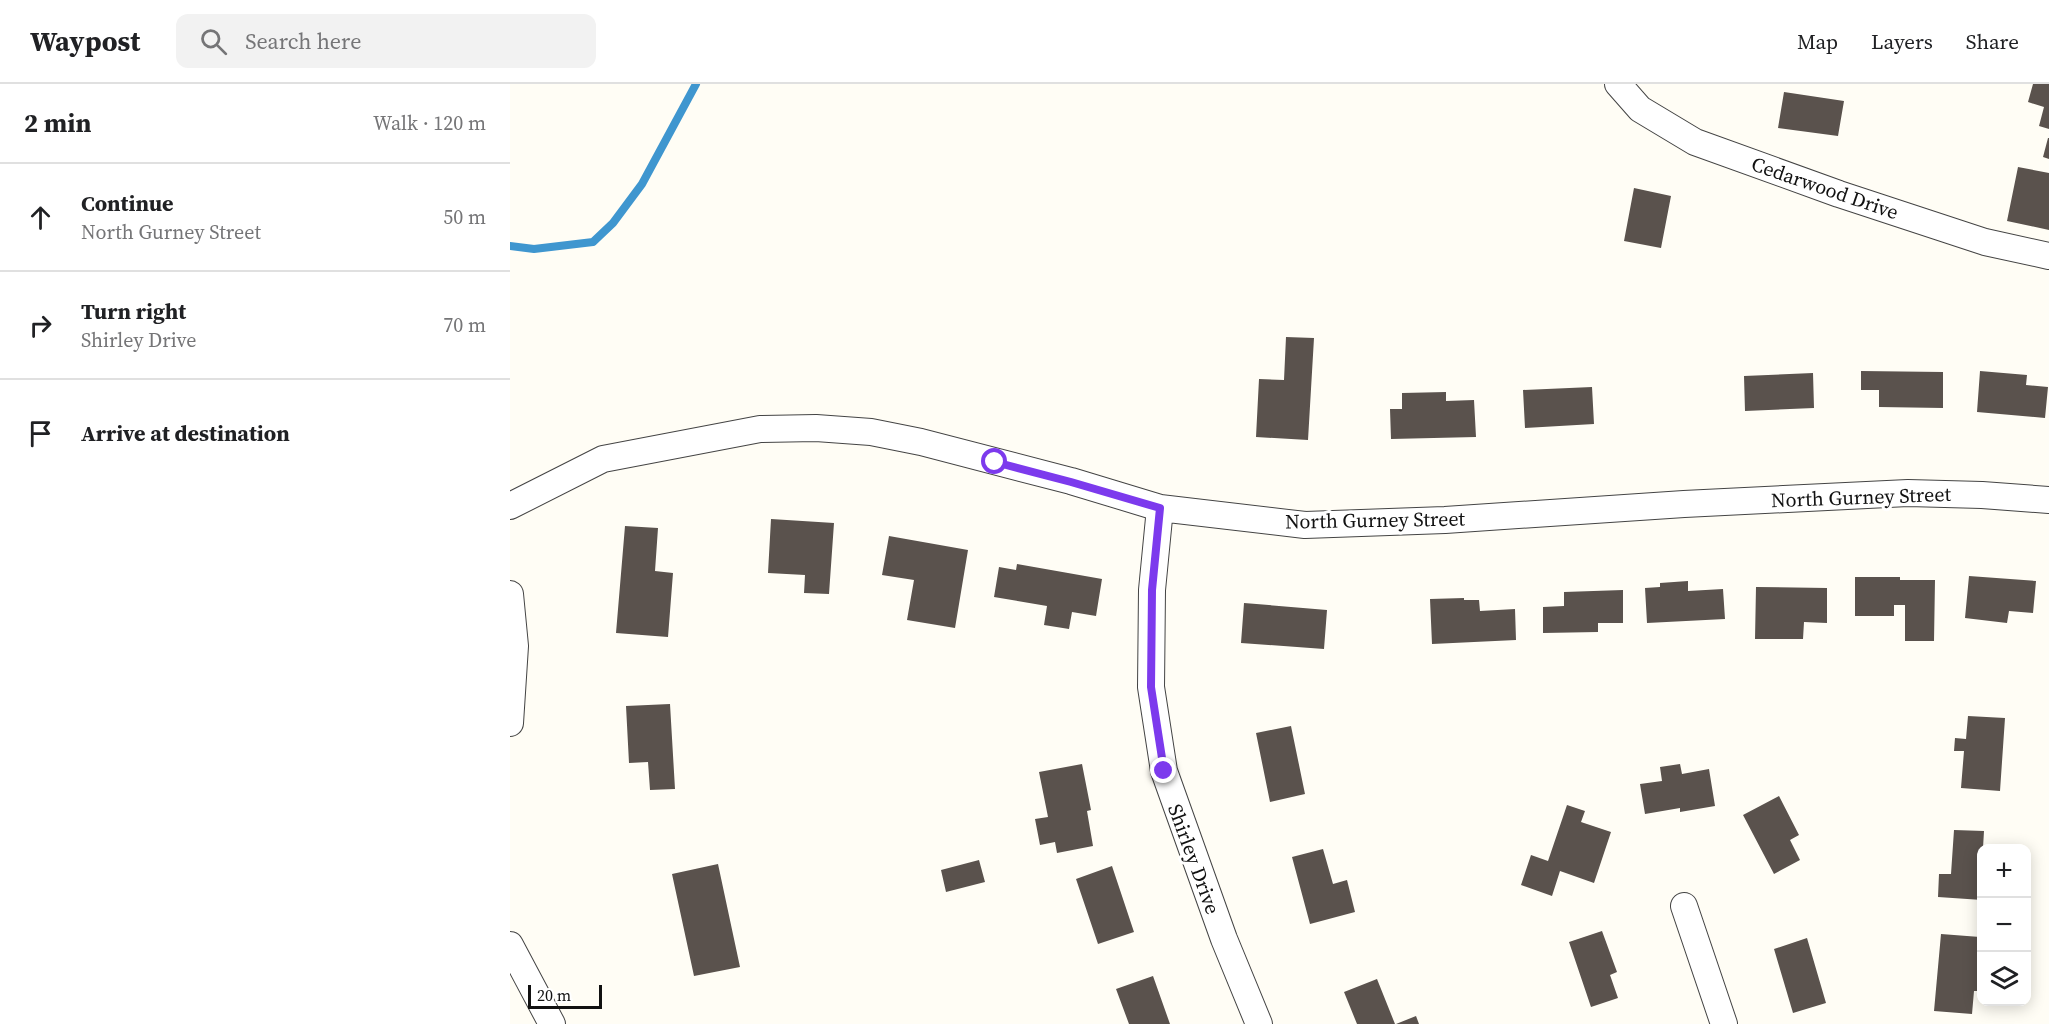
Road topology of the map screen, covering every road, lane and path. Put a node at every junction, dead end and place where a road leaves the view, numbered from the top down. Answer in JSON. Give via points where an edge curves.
{"nodes":[{"id":1,"x":1618,"y":84,"type":"edge"},
{"id":2,"x":2049,"y":256,"type":"edge"},
{"id":3,"x":2049,"y":500,"type":"edge"},
{"id":4,"x":510,"y":506,"type":"edge"},
{"id":5,"x":1160,"y":508,"type":"junction"},
{"id":6,"x":510,"y":594,"type":"edge"},
{"id":7,"x":510,"y":723,"type":"edge"},
{"id":8,"x":1684,"y":906,"type":"dead end"},
{"id":9,"x":510,"y":945,"type":"edge"},
{"id":10,"x":552,"y":1024,"type":"edge"},
{"id":11,"x":1259,"y":1024,"type":"edge"},
{"id":12,"x":1724,"y":1024,"type":"edge"}],
"edges":[{"from":1,"to":2,"type":"street","name":"Cedarwood Drive","via":[[1640,109],[1695,142],[1985,242]]},
{"from":3,"to":5,"type":"street","name":"North Gurney Street","via":[[1908,493],[1305,525]]},
{"from":4,"to":5,"type":"street","name":"North Gurney Street","via":[[603,459],[760,429],[816,428],[871,432],[921,442]]},
{"from":5,"to":11,"type":"street","name":"Shirley Drive","via":[[1152,590],[1151,687],[1164,771]]},
{"from":6,"to":7,"type":"street","via":[[515,646]]},
{"from":8,"to":12,"type":"street"},
{"from":9,"to":10,"type":"street"}]}
